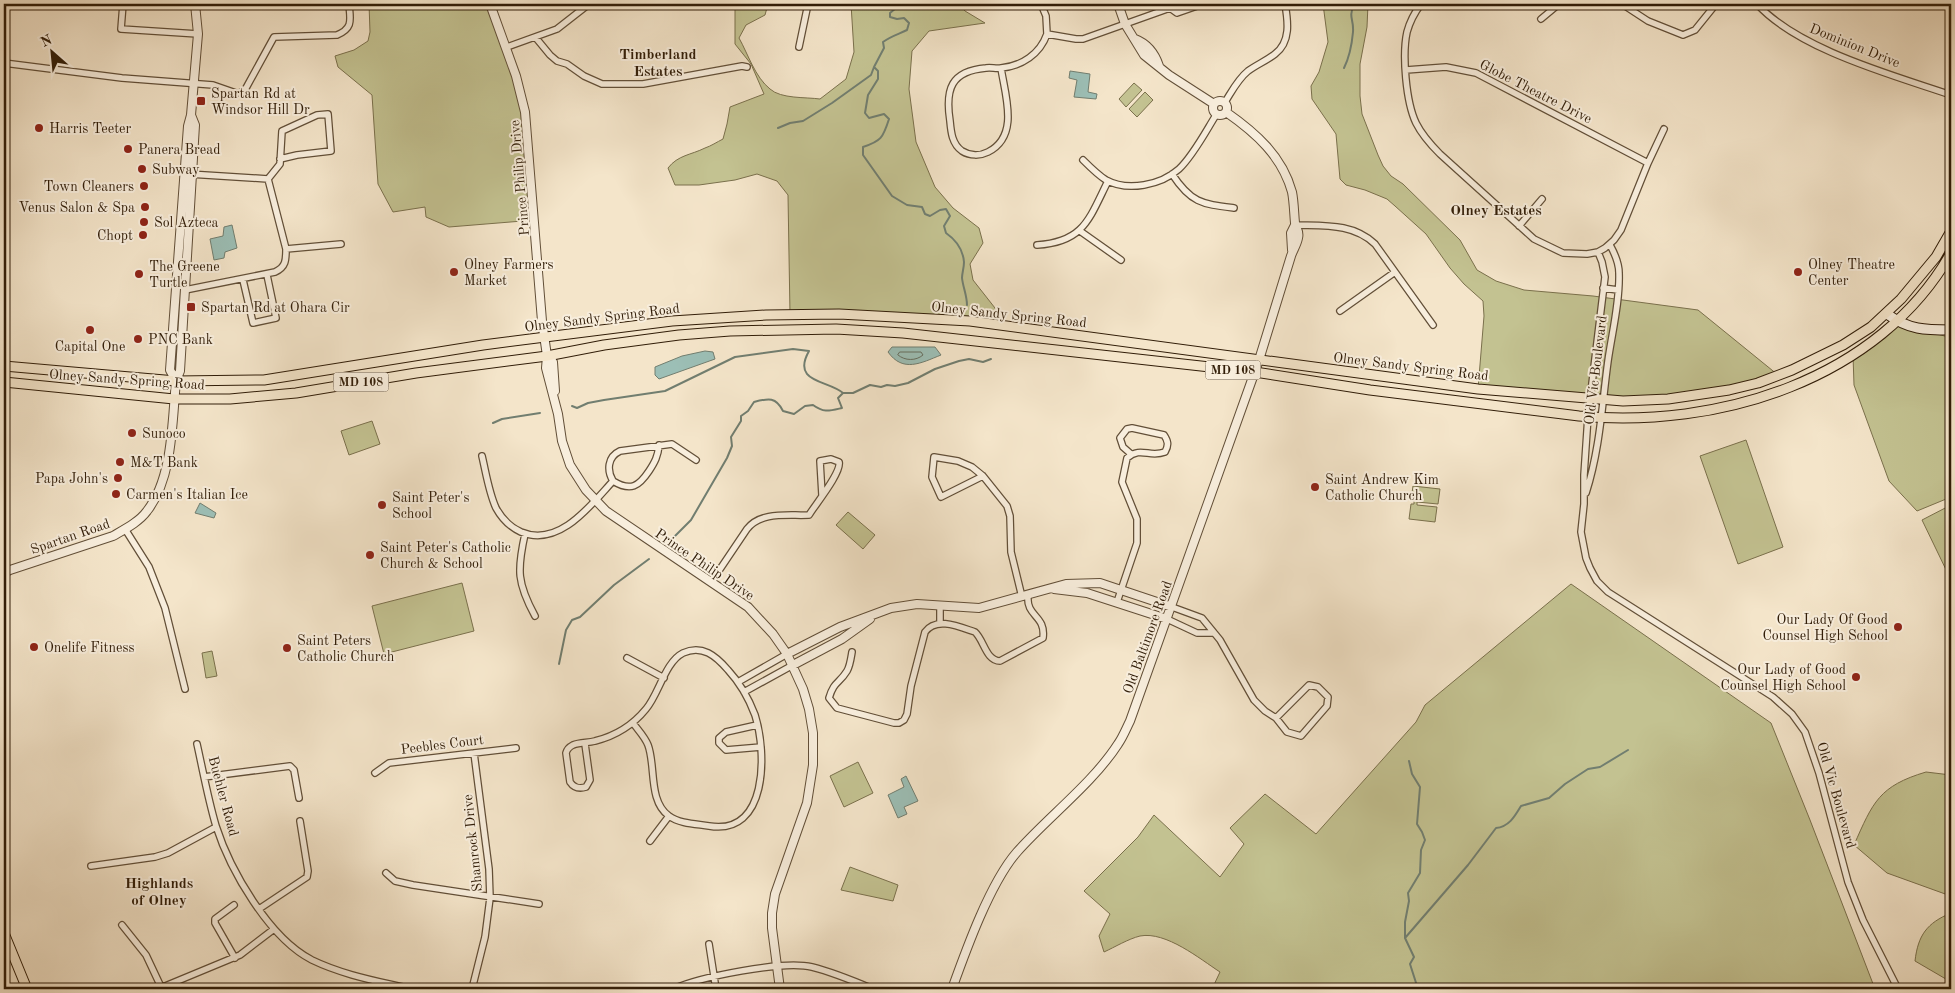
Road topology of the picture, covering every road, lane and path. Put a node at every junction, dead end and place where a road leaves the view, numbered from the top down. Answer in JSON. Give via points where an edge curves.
{"nodes":[{"id":1,"x":123,"y":4,"type":"edge"},
{"id":2,"x":195,"y":4,"type":"edge"},
{"id":3,"x":349,"y":4,"type":"edge"},
{"id":4,"x":490,"y":4,"type":"edge"},
{"id":5,"x":589,"y":4,"type":"edge"},
{"id":6,"x":808,"y":4,"type":"edge"},
{"id":7,"x":1041,"y":4,"type":"edge"},
{"id":8,"x":1118,"y":4,"type":"edge"},
{"id":9,"x":1203,"y":4,"type":"edge"},
{"id":10,"x":1285,"y":4,"type":"edge"},
{"id":11,"x":1421,"y":4,"type":"edge"},
{"id":12,"x":1559,"y":4,"type":"edge"},
{"id":13,"x":1622,"y":4,"type":"edge"},
{"id":14,"x":1716,"y":4,"type":"edge"},
{"id":15,"x":1757,"y":4,"type":"edge"},
{"id":16,"x":1170,"y":6,"type":"edge"},
{"id":17,"x":1541,"y":19,"type":"dead end"},
{"id":18,"x":1125,"y":24,"type":"junction"},
{"id":19,"x":198,"y":34,"type":"junction"},
{"id":20,"x":1047,"y":34,"type":"junction"},
{"id":21,"x":536,"y":38,"type":"junction"},
{"id":22,"x":507,"y":47,"type":"junction"},
{"id":23,"x":799,"y":47,"type":"dead end"},
{"id":24,"x":4,"y":63,"type":"edge"},
{"id":25,"x":748,"y":67,"type":"dead end"},
{"id":26,"x":1001,"y":68,"type":"junction"},
{"id":27,"x":1406,"y":70,"type":"junction"},
{"id":28,"x":194,"y":84,"type":"junction"},
{"id":29,"x":1951,"y":95,"type":"edge"},
{"id":30,"x":1224,"y":102,"type":"junction"},
{"id":31,"x":1214,"y":104,"type":"junction"},
{"id":32,"x":1226,"y":112,"type":"junction"},
{"id":33,"x":1216,"y":115,"type":"junction"},
{"id":34,"x":1664,"y":129,"type":"dead end"},
{"id":35,"x":280,"y":159,"type":"junction"},
{"id":36,"x":1083,"y":160,"type":"dead end"},
{"id":37,"x":1648,"y":163,"type":"junction"},
{"id":38,"x":188,"y":174,"type":"junction"},
{"id":39,"x":1172,"y":174,"type":"junction"},
{"id":40,"x":268,"y":179,"type":"junction"},
{"id":41,"x":1108,"y":181,"type":"junction"},
{"id":42,"x":1542,"y":199,"type":"dead end"},
{"id":43,"x":1234,"y":208,"type":"dead end"},
{"id":44,"x":1295,"y":225,"type":"junction"},
{"id":45,"x":1519,"y":226,"type":"junction"},
{"id":46,"x":1080,"y":231,"type":"junction"},
{"id":47,"x":1951,"y":231,"type":"edge"},
{"id":48,"x":341,"y":244,"type":"dead end"},
{"id":49,"x":1037,"y":245,"type":"dead end"},
{"id":50,"x":1610,"y":245,"type":"junction"},
{"id":51,"x":286,"y":249,"type":"junction"},
{"id":52,"x":1598,"y":252,"type":"junction"},
{"id":53,"x":1951,"y":253,"type":"edge"},
{"id":54,"x":1121,"y":260,"type":"dead end"},
{"id":55,"x":1395,"y":272,"type":"junction"},
{"id":56,"x":267,"y":275,"type":"junction"},
{"id":57,"x":243,"y":280,"type":"junction"},
{"id":58,"x":1604,"y":288,"type":"junction"},
{"id":59,"x":185,"y":290,"type":"junction"},
{"id":60,"x":1618,"y":290,"type":"junction"},
{"id":61,"x":1340,"y":311,"type":"dead end"},
{"id":62,"x":1887,"y":314,"type":"junction"},
{"id":63,"x":1898,"y":322,"type":"junction"},
{"id":64,"x":1433,"y":325,"type":"dead end"},
{"id":65,"x":1951,"y":330,"type":"edge"},
{"id":66,"x":545,"y":338,"type":"junction"},
{"id":67,"x":547,"y":356,"type":"junction"},
{"id":68,"x":1259,"y":360,"type":"junction"},
{"id":69,"x":4,"y":366,"type":"edge"},
{"id":70,"x":1254,"y":372,"type":"junction"},
{"id":71,"x":176,"y":381,"type":"junction"},
{"id":72,"x":4,"y":382,"type":"edge"},
{"id":73,"x":1589,"y":398,"type":"junction"},
{"id":74,"x":174,"y":399,"type":"junction"},
{"id":75,"x":1603,"y":399,"type":"junction"},
{"id":76,"x":1588,"y":416,"type":"junction"},
{"id":77,"x":1602,"y":417,"type":"junction"},
{"id":78,"x":659,"y":445,"type":"junction"},
{"id":79,"x":1131,"y":454,"type":"junction"},
{"id":80,"x":482,"y":456,"type":"dead end"},
{"id":81,"x":696,"y":460,"type":"dead end"},
{"id":82,"x":983,"y":476,"type":"junction"},
{"id":83,"x":613,"y":481,"type":"junction"},
{"id":84,"x":822,"y":495,"type":"junction"},
{"id":85,"x":1584,"y":498,"type":"junction"},
{"id":86,"x":595,"y":501,"type":"junction"},
{"id":87,"x":125,"y":529,"type":"junction"},
{"id":88,"x":526,"y":534,"type":"junction"},
{"id":89,"x":6,"y":570,"type":"edge"},
{"id":90,"x":712,"y":582,"type":"junction"},
{"id":91,"x":1044,"y":589,"type":"junction"},
{"id":92,"x":1122,"y":589,"type":"junction"},
{"id":93,"x":1025,"y":597,"type":"junction"},
{"id":94,"x":1117,"y":602,"type":"junction"},
{"id":95,"x":940,"y":606,"type":"junction"},
{"id":96,"x":1172,"y":607,"type":"junction"},
{"id":97,"x":879,"y":612,"type":"junction"},
{"id":98,"x":535,"y":616,"type":"dead end"},
{"id":99,"x":1167,"y":619,"type":"junction"},
{"id":100,"x":940,"y":622,"type":"junction"},
{"id":101,"x":1214,"y":633,"type":"junction"},
{"id":102,"x":852,"y":652,"type":"dead end"},
{"id":103,"x":787,"y":654,"type":"junction"},
{"id":104,"x":627,"y":658,"type":"dead end"},
{"id":105,"x":794,"y":665,"type":"junction"},
{"id":106,"x":664,"y":678,"type":"junction"},
{"id":107,"x":738,"y":682,"type":"junction"},
{"id":108,"x":185,"y":689,"type":"dead end"},
{"id":109,"x":744,"y":692,"type":"junction"},
{"id":110,"x":1276,"y":718,"type":"junction"},
{"id":111,"x":633,"y":723,"type":"junction"},
{"id":112,"x":758,"y":725,"type":"junction"},
{"id":113,"x":197,"y":744,"type":"dead end"},
{"id":114,"x":585,"y":744,"type":"junction"},
{"id":115,"x":760,"y":747,"type":"junction"},
{"id":116,"x":516,"y":748,"type":"dead end"},
{"id":117,"x":474,"y":753,"type":"junction"},
{"id":118,"x":375,"y":773,"type":"dead end"},
{"id":119,"x":204,"y":777,"type":"junction"},
{"id":120,"x":299,"y":798,"type":"dead end"},
{"id":121,"x":669,"y":816,"type":"junction"},
{"id":122,"x":300,"y":821,"type":"dead end"},
{"id":123,"x":216,"y":827,"type":"junction"},
{"id":124,"x":650,"y":841,"type":"dead end"},
{"id":125,"x":90,"y":866,"type":"dead end"},
{"id":126,"x":386,"y":873,"type":"dead end"},
{"id":127,"x":490,"y":898,"type":"junction"},
{"id":128,"x":539,"y":904,"type":"dead end"},
{"id":129,"x":234,"y":905,"type":"dead end"},
{"id":130,"x":258,"y":909,"type":"junction"},
{"id":131,"x":122,"y":925,"type":"dead end"},
{"id":132,"x":274,"y":929,"type":"junction"},
{"id":133,"x":4,"y":933,"type":"edge"},
{"id":134,"x":709,"y":944,"type":"dead end"},
{"id":135,"x":235,"y":958,"type":"junction"},
{"id":136,"x":777,"y":966,"type":"junction"},
{"id":137,"x":714,"y":977,"type":"junction"},
{"id":138,"x":4,"y":985,"type":"edge"},
{"id":139,"x":5,"y":989,"type":"edge"},
{"id":140,"x":26,"y":989,"type":"edge"},
{"id":141,"x":160,"y":989,"type":"edge"},
{"id":142,"x":411,"y":989,"type":"edge"},
{"id":143,"x":472,"y":989,"type":"edge"},
{"id":144,"x":672,"y":989,"type":"edge"},
{"id":145,"x":716,"y":989,"type":"edge"},
{"id":146,"x":780,"y":989,"type":"edge"},
{"id":147,"x":873,"y":989,"type":"edge"},
{"id":148,"x":952,"y":989,"type":"edge"},
{"id":149,"x":1898,"y":989,"type":"edge"}],
"edges":[{"from":1,"to":19,"type":"street","via":[[122,29]]},
{"from":2,"to":19,"type":"street","name":"Spartan Road"},
{"from":3,"to":28,"type":"street","via":[[348,29],[338,35],[274,37],[246,88],[240,93],[213,85]]},
{"from":4,"to":22,"type":"street","name":"Prince Philip Drive"},
{"from":5,"to":21,"type":"street","via":[[557,29]]},
{"from":6,"to":23,"type":"street"},
{"from":7,"to":20,"type":"street","via":[[1046,16]]},
{"from":8,"to":18,"type":"street"},
{"from":9,"to":16,"type":"street","via":[[1177,13]]},
{"from":10,"to":30,"type":"street","via":[[1288,25],[1282,45],[1277,53],[1241,78]]},
{"from":11,"to":27,"type":"street","via":[[1413,17],[1405,44]]},
{"from":12,"to":17,"type":"street"},
{"from":13,"to":14,"type":"street","via":[[1648,21],[1683,35],[1695,30]]},
{"from":15,"to":29,"type":"street","name":"Dominion Drive","via":[[1810,43]]},
{"from":16,"to":18,"type":"street"},
{"from":18,"to":20,"type":"street","via":[[1083,39]]},
{"from":18,"to":31,"type":"street","via":[[1155,56],[1159,67]]},
{"from":19,"to":28,"type":"street","name":"Spartan Road"},
{"from":20,"to":26,"type":"street","via":[[1042,46],[1028,60]]},
{"from":21,"to":22,"type":"street"},
{"from":21,"to":25,"type":"street","via":[[557,61],[602,84],[643,84]]},
{"from":22,"to":66,"type":"street","name":"Prince Philip Drive","via":[[525,112]]},
{"from":24,"to":28,"type":"street"},
{"from":26,"to":26,"type":"street","via":[[968,71],[951,86],[948,105],[952,139],[966,154],[986,153],[1005,132],[1009,117]]},
{"from":27,"to":37,"type":"street","name":"Globe Theatre Drive","via":[[1446,67],[1476,73]]},
{"from":27,"to":45,"type":"street","via":[[1412,112],[1423,135]]},
{"from":28,"to":38,"type":"street","name":"Spartan Road","via":[[188,126]]},
{"from":30,"to":31,"type":"street"},
{"from":30,"to":32,"type":"street","via":[[1228,108]]},
{"from":31,"to":33,"type":"street","via":[[1212,109]]},
{"from":32,"to":33,"type":"street"},
{"from":32,"to":44,"type":"street","name":"Old Baltimore Road","via":[[1258,137],[1278,160],[1292,193]]},
{"from":33,"to":39,"type":"street","via":[[1188,158]]},
{"from":34,"to":37,"type":"street"},
{"from":35,"to":35,"type":"street","via":[[282,131],[317,115],[328,114],[331,151]]},
{"from":35,"to":40,"type":"street","via":[[280,164]]},
{"from":36,"to":41,"type":"street"},
{"from":37,"to":50,"type":"street","via":[[1621,230]]},
{"from":38,"to":40,"type":"street"},
{"from":38,"to":59,"type":"street","name":"Spartan Road"},
{"from":38,"to":71,"type":"street","name":"Spartan Road","via":[[170,370]]},
{"from":39,"to":41,"type":"street","via":[[1142,186],[1124,186]]},
{"from":39,"to":43,"type":"street","via":[[1191,197],[1204,203]]},
{"from":40,"to":51,"type":"street"},
{"from":41,"to":46,"type":"street"},
{"from":42,"to":45,"type":"street"},
{"from":44,"to":55,"type":"street","via":[[1343,227],[1359,232],[1375,244]]},
{"from":44,"to":68,"type":"street","name":"Old Baltimore Road","via":[[1298,239]]},
{"from":45,"to":52,"type":"street","via":[[1553,249],[1577,255]]},
{"from":46,"to":49,"type":"street","via":[[1067,239]]},
{"from":46,"to":54,"type":"street"},
{"from":47,"to":62,"type":"main road","name":"Olney Sandy Spring Road","number":"MD 108","via":[[1924,273]]},
{"from":48,"to":51,"type":"street"},
{"from":50,"to":52,"type":"street"},
{"from":50,"to":60,"type":"street","name":"Old Vic Boulevard","via":[[1619,265]]},
{"from":51,"to":56,"type":"street","via":[[284,266]]},
{"from":52,"to":58,"type":"street","name":"Old Vic Boulevard","via":[[1604,269]]},
{"from":53,"to":63,"type":"main road","name":"Olney Sandy Spring Road","number":"MD 108","via":[[1924,294]]},
{"from":55,"to":61,"type":"street"},
{"from":55,"to":64,"type":"street"},
{"from":56,"to":57,"type":"street"},
{"from":56,"to":57,"type":"street","via":[[276,318],[252,323]]},
{"from":57,"to":59,"type":"street"},
{"from":58,"to":60,"type":"street"},
{"from":58,"to":73,"type":"street","name":"Old Vic Boulevard"},
{"from":59,"to":71,"type":"street","name":"Spartan Road","via":[[180,371]]},
{"from":60,"to":75,"type":"street","name":"Old Vic Boulevard"},
{"from":62,"to":63,"type":"main road"},
{"from":62,"to":75,"type":"main road","name":"Olney Sandy Spring Road","number":"MD 108","via":[[1828,353],[1758,383],[1668,399]]},
{"from":63,"to":65,"type":"main road","via":[[1923,330]]},
{"from":63,"to":77,"type":"main road","name":"Olney Sandy Spring Road","number":"MD 108","via":[[1853,356],[1763,397],[1700,412]]},
{"from":66,"to":67,"type":"street","name":"Prince Philip Drive"},
{"from":66,"to":68,"type":"main road","name":"Olney Sandy Spring Road","number":"MD 108","via":[[672,321],[775,314],[839,314],[970,321]]},
{"from":66,"to":71,"type":"main road","name":"Olney Sandy Spring Road","number":"MD 108","via":[[264,380]]},
{"from":67,"to":70,"type":"main road","name":"Olney Sandy Spring Road","number":"MD 108","via":[[679,335],[738,330],[836,329],[903,333]]},
{"from":67,"to":74,"type":"main road","name":"Olney Sandy Spring Road","number":"MD 108","via":[[296,393],[230,399]]},
{"from":67,"to":86,"type":"street","name":"Prince Philip Drive","via":[[553,362],[562,441],[570,465]]},
{"from":68,"to":70,"type":"street","name":"Old Baltimore Road"},
{"from":68,"to":73,"type":"main road","name":"Olney Sandy Spring Road","number":"MD 108","via":[[1478,389]]},
{"from":69,"to":71,"type":"main road","name":"Olney Sandy Spring Road","number":"MD 108"},
{"from":70,"to":76,"type":"main road","name":"Olney Sandy Spring Road","number":"MD 108","via":[[1370,390]]},
{"from":70,"to":96,"type":"street","name":"Old Baltimore Road"},
{"from":71,"to":74,"type":"street","name":"Spartan Road"},
{"from":72,"to":74,"type":"main road","name":"Olney Sandy Spring Road","number":"MD 108"},
{"from":73,"to":75,"type":"main road","name":"Olney Sandy Spring Road","number":"MD 108"},
{"from":73,"to":76,"type":"street","name":"Old Vic Boulevard"},
{"from":74,"to":87,"type":"street","name":"Spartan Road","via":[[165,475],[146,513]]},
{"from":75,"to":77,"type":"street","name":"Old Vic Boulevard"},
{"from":76,"to":77,"type":"main road","name":"Olney Sandy Spring Road","number":"MD 108"},
{"from":76,"to":85,"type":"street","name":"Old Vic Boulevard"},
{"from":77,"to":85,"type":"street","name":"Old Vic Boulevard","via":[[1594,470]]},
{"from":78,"to":81,"type":"street","via":[[672,444]]},
{"from":78,"to":83,"type":"street","via":[[657,458],[638,484],[624,487]]},
{"from":78,"to":83,"type":"street","via":[[616,453],[609,465]]},
{"from":79,"to":79,"type":"street","via":[[1120,442],[1127,429],[1164,435],[1167,440],[1165,452]]},
{"from":79,"to":92,"type":"street","via":[[1126,458],[1122,482],[1133,506],[1138,533]]},
{"from":80,"to":88,"type":"street","via":[[497,510],[508,524]]},
{"from":82,"to":82,"type":"street","via":[[964,463],[934,457],[932,477],[941,497]]},
{"from":82,"to":93,"type":"street","via":[[1008,506],[1011,552]]},
{"from":83,"to":86,"type":"street"},
{"from":84,"to":84,"type":"street","via":[[840,468],[839,462],[832,459],[820,461]]},
{"from":84,"to":90,"type":"street","via":[[809,515],[762,517],[754,521]]},
{"from":85,"to":149,"type":"street","name":"Old Vic Boulevard","via":[[1583,546],[1590,568],[1602,586],[1773,698],[1792,714],[1805,732],[1848,882]]},
{"from":86,"to":88,"type":"street","via":[[559,531],[539,536]]},
{"from":86,"to":90,"type":"street","name":"Prince Philip Drive"},
{"from":87,"to":89,"type":"street","name":"Spartan Road","via":[[99,541]]},
{"from":87,"to":108,"type":"street","via":[[149,567],[166,608]]},
{"from":88,"to":98,"type":"street","via":[[519,573]]},
{"from":90,"to":103,"type":"street","name":"Prince Philip Drive","via":[[748,607]]},
{"from":91,"to":92,"type":"street","via":[[1066,584],[1100,583]]},
{"from":91,"to":93,"type":"street"},
{"from":91,"to":94,"type":"street","via":[[1088,593]]},
{"from":92,"to":94,"type":"street"},
{"from":92,"to":96,"type":"street"},
{"from":93,"to":95,"type":"street","via":[[979,608]]},
{"from":93,"to":100,"type":"street","via":[[1030,612],[1040,618],[1043,638],[1000,660],[991,658],[975,632]]},
{"from":94,"to":99,"type":"street"},
{"from":95,"to":97,"type":"street","via":[[906,605]]},
{"from":95,"to":100,"type":"street"},
{"from":96,"to":99,"type":"street","name":"Old Baltimore Road"},
{"from":96,"to":101,"type":"street","via":[[1202,618]]},
{"from":97,"to":103,"type":"street"},
{"from":97,"to":105,"type":"street","via":[[842,639]]},
{"from":99,"to":101,"type":"street","via":[[1197,633]]},
{"from":99,"to":148,"type":"street","name":"Old Baltimore Road","via":[[1119,744],[1016,853],[1003,871]]},
{"from":100,"to":102,"type":"street","via":[[925,632],[906,714],[899,723],[837,708],[831,703],[829,698],[835,682],[848,670]]},
{"from":101,"to":110,"type":"street","via":[[1254,700]]},
{"from":103,"to":105,"type":"street","name":"Prince Philip Drive"},
{"from":103,"to":107,"type":"street"},
{"from":104,"to":106,"type":"street"},
{"from":105,"to":109,"type":"street"},
{"from":105,"to":136,"type":"street","name":"Prince Philip Drive","via":[[809,709],[813,765],[806,803],[775,894],[772,928]]},
{"from":106,"to":107,"type":"street","via":[[679,656],[700,650],[713,654]]},
{"from":106,"to":111,"type":"street","via":[[654,699]]},
{"from":107,"to":109,"type":"street"},
{"from":109,"to":112,"type":"street"},
{"from":110,"to":110,"type":"street","via":[[1287,732],[1301,736],[1327,706],[1328,697],[1318,687],[1309,685]]},
{"from":111,"to":114,"type":"street","via":[[609,737]]},
{"from":111,"to":121,"type":"street","via":[[648,745],[657,796]]},
{"from":112,"to":115,"type":"street"},
{"from":112,"to":115,"type":"street","via":[[726,732],[719,738],[719,743],[726,750]]},
{"from":113,"to":119,"type":"street","name":"Buehler Road"},
{"from":114,"to":114,"type":"street","via":[[590,780],[586,787],[577,788],[570,782],[566,753],[571,746]]},
{"from":115,"to":121,"type":"street","via":[[761,775],[755,801],[742,820],[727,827],[717,827]]},
{"from":116,"to":117,"type":"street","name":"Peebles Court"},
{"from":117,"to":118,"type":"street","name":"Peebles Court","via":[[389,763]]},
{"from":117,"to":127,"type":"street","name":"Shamrock Drive"},
{"from":119,"to":120,"type":"street","via":[[290,766],[294,770]]},
{"from":119,"to":123,"type":"street","name":"Buehler Road"},
{"from":121,"to":124,"type":"street"},
{"from":122,"to":130,"type":"street","via":[[307,877]]},
{"from":123,"to":125,"type":"street","via":[[155,857]]},
{"from":123,"to":130,"type":"street","name":"Buehler Road","via":[[234,868]]},
{"from":126,"to":127,"type":"street","via":[[395,881]]},
{"from":127,"to":128,"type":"street"},
{"from":127,"to":143,"type":"street","name":"Shamrock Drive","via":[[485,937]]},
{"from":129,"to":135,"type":"street","via":[[218,916],[215,923]]},
{"from":130,"to":132,"type":"street","name":"Buehler Road"},
{"from":131,"to":141,"type":"street","via":[[146,954]]},
{"from":132,"to":135,"type":"street"},
{"from":132,"to":142,"type":"street","name":"Buehler Road","via":[[300,952],[334,970]]},
{"from":133,"to":140,"type":"main road"},
{"from":134,"to":137,"type":"street"},
{"from":135,"to":141,"type":"street"},
{"from":136,"to":137,"type":"street"},
{"from":136,"to":146,"type":"street","name":"Prince Philip Drive"},
{"from":136,"to":147,"type":"street","via":[[812,967]]},
{"from":137,"to":144,"type":"street"},
{"from":137,"to":145,"type":"street"},
{"from":138,"to":139,"type":"main road"}]}
